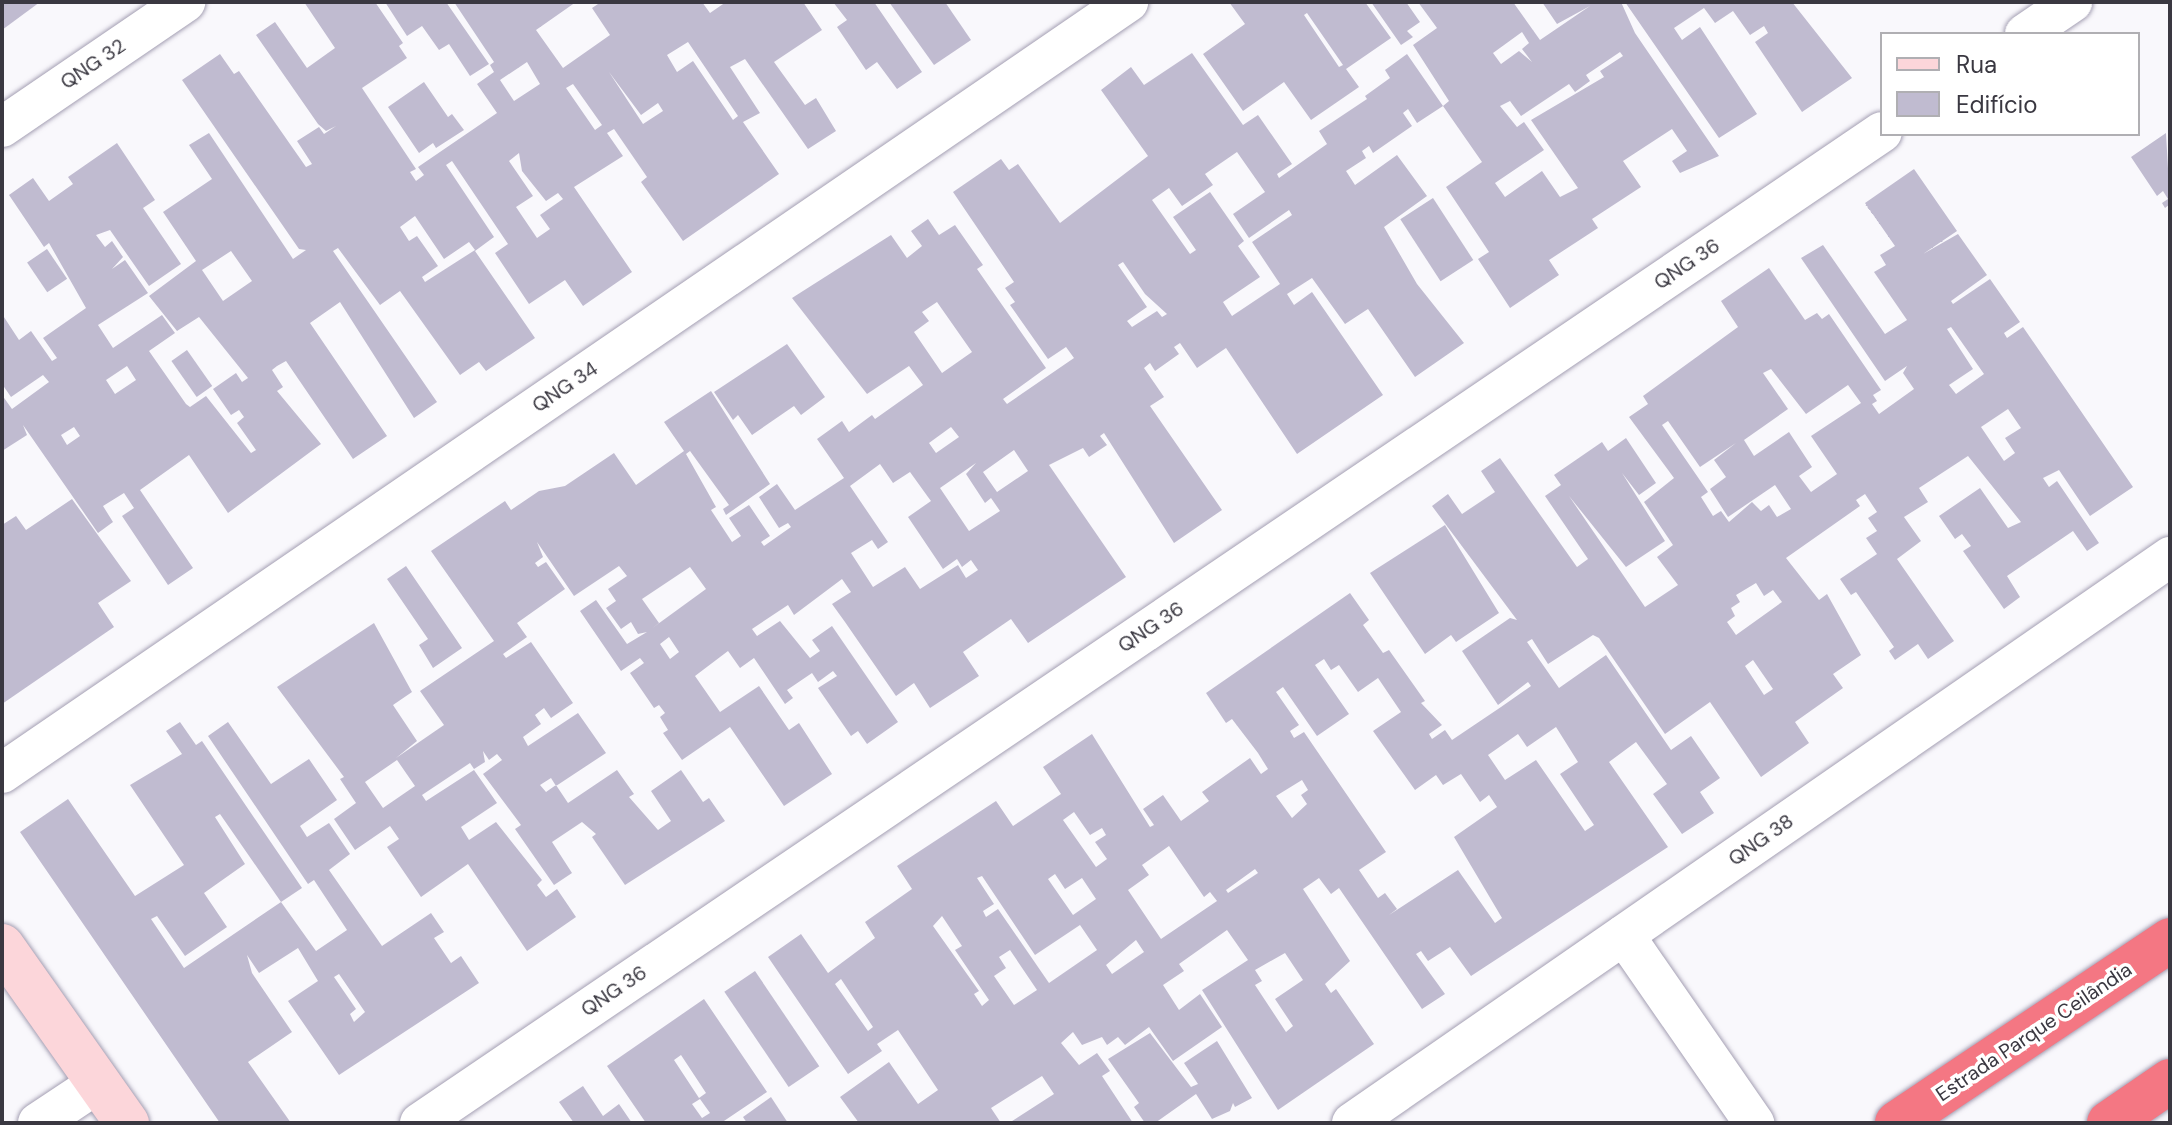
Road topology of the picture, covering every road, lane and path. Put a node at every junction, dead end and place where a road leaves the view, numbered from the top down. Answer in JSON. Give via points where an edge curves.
{"nodes":[{"id":1,"x":185,"y":2,"type":"edge"},
{"id":2,"x":1128,"y":2,"type":"edge"},
{"id":3,"x":2072,"y":2,"type":"edge"},
{"id":4,"x":2028,"y":32,"type":"edge"},
{"id":5,"x":2,"y":127,"type":"edge"},
{"id":6,"x":1880,"y":133,"type":"edge"},
{"id":7,"x":2170,"y":557,"type":"edge"},
{"id":8,"x":2,"y":773,"type":"edge"},
{"id":9,"x":1624,"y":935,"type":"junction"},
{"id":10,"x":2170,"y":940,"type":"edge"},
{"id":11,"x":2,"y":946,"type":"edge"},
{"id":12,"x":2170,"y":1081,"type":"edge"},
{"id":13,"x":98,"y":1083,"type":"junction"},
{"id":14,"x":38,"y":1123,"type":"edge"},
{"id":15,"x":127,"y":1123,"type":"edge"},
{"id":16,"x":420,"y":1123,"type":"edge"},
{"id":17,"x":1352,"y":1123,"type":"edge"},
{"id":18,"x":1754,"y":1123,"type":"edge"},
{"id":19,"x":1897,"y":1123,"type":"edge"},
{"id":20,"x":2109,"y":1123,"type":"edge"}],
"edges":[{"from":1,"to":5,"type":"street","name":"QNG 32"},
{"from":2,"to":8,"type":"street","name":"QNG 34"},
{"from":3,"to":4,"type":"street"},
{"from":6,"to":16,"type":"street","name":"QNG 36"},
{"from":7,"to":9,"type":"street","name":"QNG 38"},
{"from":9,"to":17,"type":"street","name":"QNG 38"},
{"from":9,"to":18,"type":"street"},
{"from":10,"to":19,"type":"highway","name":"Estrada Parque Ceilândia"},
{"from":11,"to":13,"type":"main road"},
{"from":12,"to":20,"type":"highway"},
{"from":13,"to":14,"type":"street"},
{"from":13,"to":15,"type":"main road"}]}
